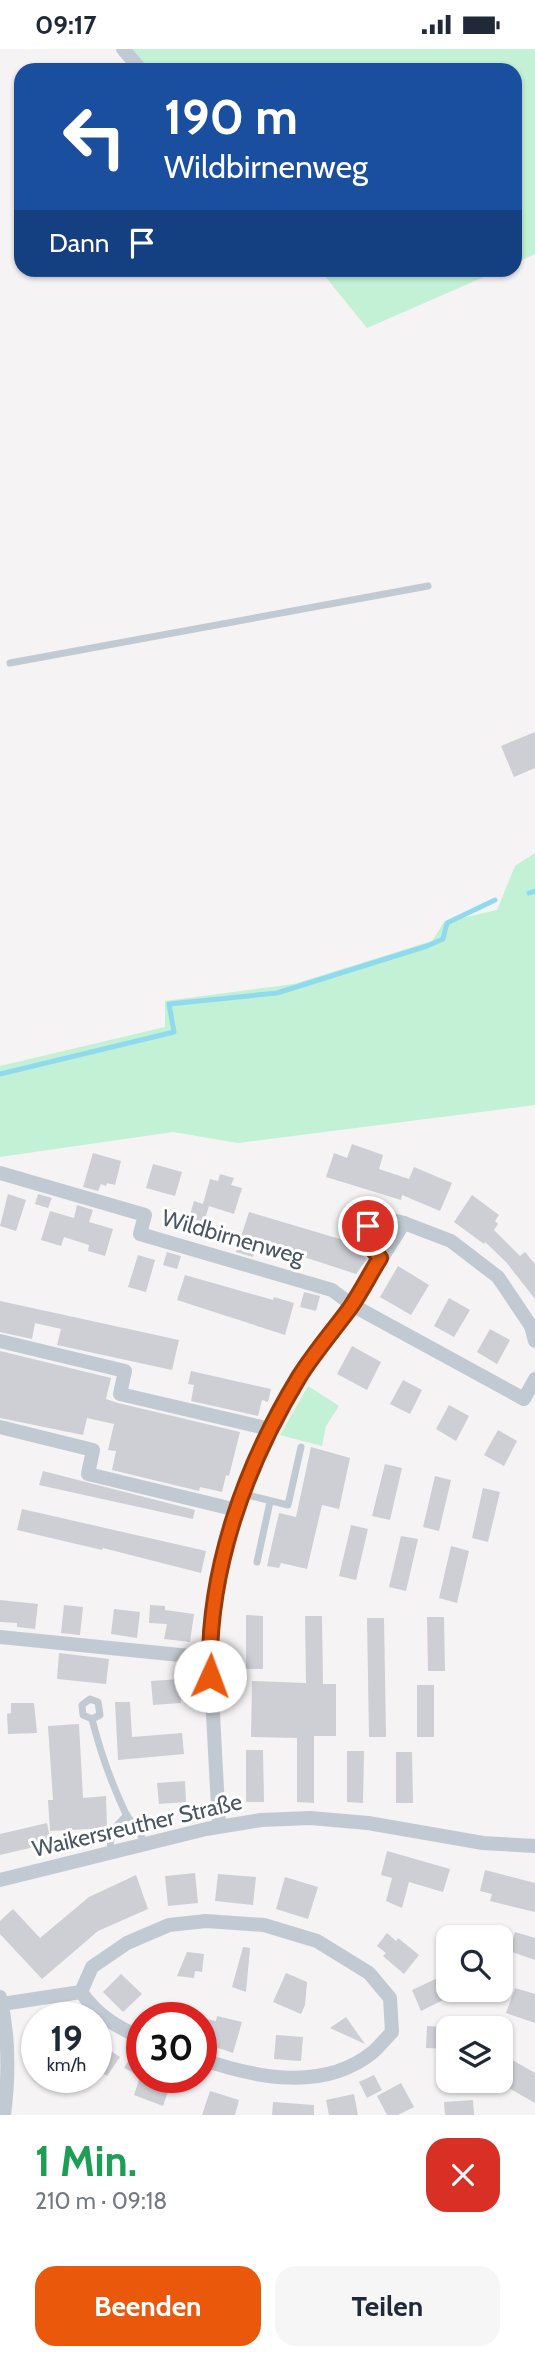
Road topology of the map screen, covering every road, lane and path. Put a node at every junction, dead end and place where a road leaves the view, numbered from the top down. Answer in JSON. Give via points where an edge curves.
{"nodes":[{"id":1,"x":123,"y":49,"type":"edge"},
{"id":2,"x":135,"y":63,"type":"edge"},
{"id":3,"x":428,"y":586,"type":"dead end"},
{"id":4,"x":10,"y":663,"type":"dead end"},
{"id":5,"x":0,"y":1173,"type":"edge"},
{"id":6,"x":404,"y":1223,"type":"junction"},
{"id":7,"x":380,"y":1258,"type":"junction"},
{"id":8,"x":352,"y":1305,"type":"junction"},
{"id":9,"x":0,"y":1341,"type":"edge"},
{"id":10,"x":535,"y":1341,"type":"edge"},
{"id":11,"x":535,"y":1379,"type":"edge"},
{"id":12,"x":530,"y":1403,"type":"edge"},
{"id":13,"x":0,"y":1427,"type":"edge"},
{"id":14,"x":270,"y":1429,"type":"junction"},
{"id":15,"x":301,"y":1447,"type":"dead end"},
{"id":16,"x":242,"y":1494,"type":"junction"},
{"id":17,"x":270,"y":1502,"type":"junction"},
{"id":18,"x":237,"y":1510,"type":"junction"},
{"id":19,"x":257,"y":1562,"type":"dead end"},
{"id":20,"x":0,"y":1637,"type":"edge"},
{"id":21,"x":210,"y":1658,"type":"junction"},
{"id":22,"x":92,"y":1719,"type":"dead end"},
{"id":23,"x":127,"y":1815,"type":"junction"},
{"id":24,"x":219,"y":1826,"type":"junction"},
{"id":25,"x":145,"y":1844,"type":"junction"},
{"id":26,"x":535,"y":1846,"type":"edge"},
{"id":27,"x":111,"y":1852,"type":"junction"},
{"id":28,"x":0,"y":1880,"type":"edge"},
{"id":29,"x":81,"y":1992,"type":"junction"},
{"id":30,"x":1,"y":2000,"type":"edge"},
{"id":31,"x":126,"y":2032,"type":"edge"},
{"id":32,"x":217,"y":2064,"type":"edge"},
{"id":33,"x":4,"y":2115,"type":"edge"}],
"edges":[{"from":1,"to":2,"type":"street"},
{"from":3,"to":4,"type":"lane"},
{"from":5,"to":8,"type":"street","name":"Wildbirnenweg","via":[[145,1215],[140,1234],[332,1290]]},
{"from":6,"to":7,"type":"street"},
{"from":6,"to":7,"type":"street","via":[[381,1217],[368,1226],[365,1240]]},
{"from":6,"to":10,"type":"street","via":[[451,1241],[498,1277],[531,1326]]},
{"from":7,"to":8,"type":"street"},
{"from":8,"to":12,"type":"street","name":"Wildbirnenweg"},
{"from":8,"to":14,"type":"street","via":[[300,1375]]},
{"from":9,"to":14,"type":"street","via":[[125,1371],[120,1394]]},
{"from":11,"to":12,"type":"street","name":"Wildbirnenweg"},
{"from":13,"to":18,"type":"street","via":[[93,1450],[88,1474]]},
{"from":14,"to":16,"type":"street"},
{"from":15,"to":17,"type":"lane","via":[[288,1505]]},
{"from":16,"to":17,"type":"lane"},
{"from":16,"to":18,"type":"street"},
{"from":17,"to":19,"type":"lane"},
{"from":18,"to":21,"type":"street","via":[[216,1591]]},
{"from":20,"to":21,"type":"street"},
{"from":21,"to":24,"type":"street"},
{"from":22,"to":23,"type":"lane"},
{"from":23,"to":25,"type":"lane"},
{"from":23,"to":27,"type":"lane","via":[[110,1839]]},
{"from":24,"to":25,"type":"street","name":"Waikersreuther Straße"},
{"from":24,"to":26,"type":"street","name":"Waikersreuther Straße","via":[[310,1818]]},
{"from":25,"to":27,"type":"street","name":"Waikersreuther Straße"},
{"from":27,"to":28,"type":"street","name":"Waikersreuther Straße"},
{"from":29,"to":30,"type":"street"},
{"from":29,"to":31,"type":"street","via":[[92,2008]]},
{"from":29,"to":32,"type":"street","via":[[92,1967],[127,1943],[169,1925],[206,1921],[264,1924],[317,1941],[369,1973],[390,1998],[392,2032],[372,2053],[337,2072],[263,2077]]},
{"from":30,"to":33,"type":"street","via":[[7,2047]]}]}
